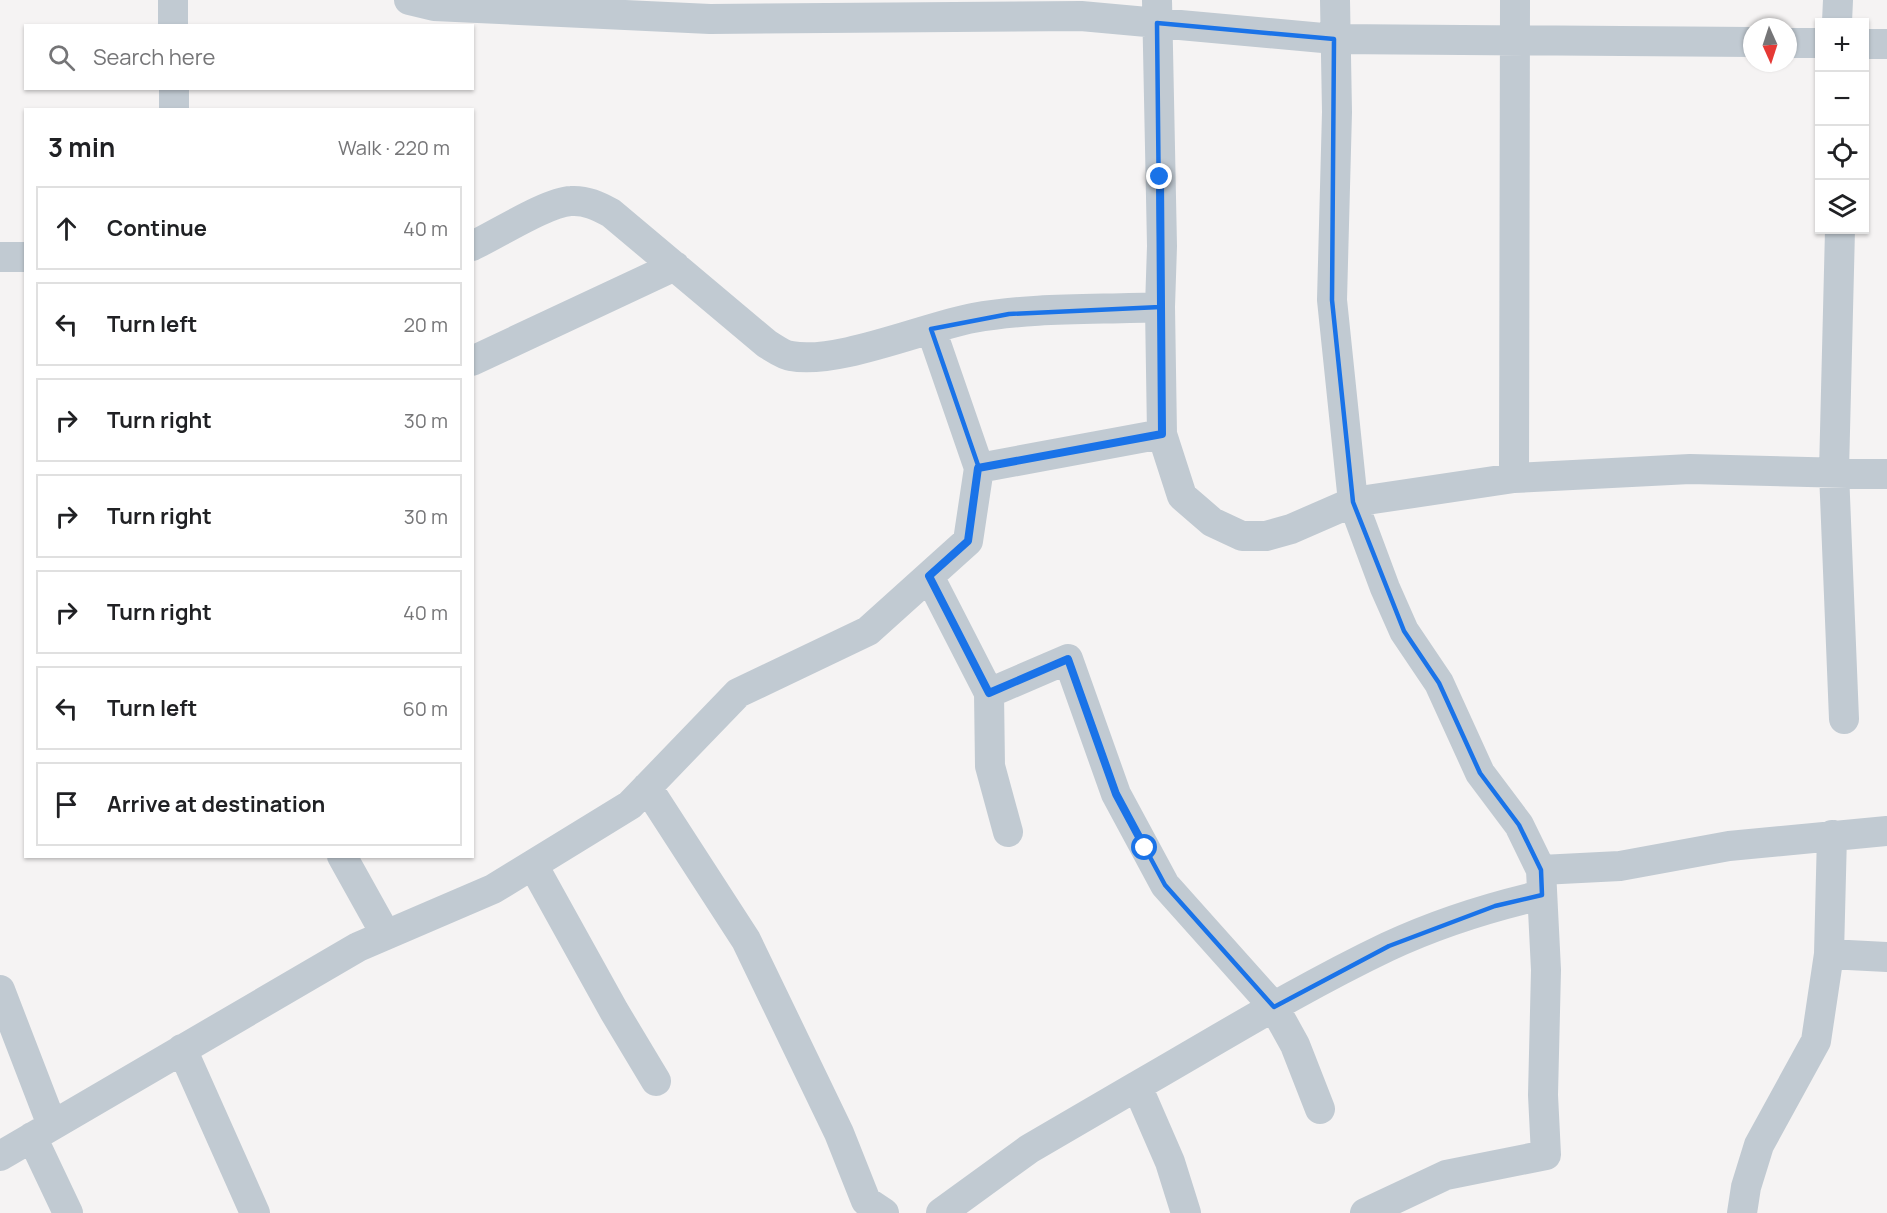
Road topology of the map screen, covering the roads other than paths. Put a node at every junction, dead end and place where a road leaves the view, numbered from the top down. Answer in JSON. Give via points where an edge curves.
{"nodes":[{"id":1,"x":173,"y":0,"type":"edge"},
{"id":2,"x":409,"y":0,"type":"edge"},
{"id":3,"x":1335,"y":0,"type":"edge"},
{"id":4,"x":1515,"y":0,"type":"edge"},
{"id":5,"x":1838,"y":0,"type":"edge"},
{"id":6,"x":1157,"y":12,"type":"edge"},
{"id":7,"x":1837,"y":18,"type":"edge"},
{"id":8,"x":173,"y":24,"type":"edge"},
{"id":9,"x":1334,"y":39,"type":"junction"},
{"id":10,"x":1514,"y":40,"type":"junction"},
{"id":11,"x":1743,"y":42,"type":"edge"},
{"id":12,"x":1797,"y":43,"type":"edge"},
{"id":13,"x":1815,"y":43,"type":"edge"},
{"id":14,"x":1869,"y":44,"type":"edge"},
{"id":15,"x":1887,"y":44,"type":"edge"},
{"id":16,"x":174,"y":90,"type":"edge"},
{"id":17,"x":174,"y":108,"type":"edge"},
{"id":18,"x":1840,"y":234,"type":"edge"},
{"id":19,"x":474,"y":245,"type":"edge"},
{"id":20,"x":0,"y":257,"type":"edge"},
{"id":21,"x":24,"y":257,"type":"edge"},
{"id":22,"x":675,"y":266,"type":"junction"},
{"id":23,"x":1160,"y":307,"type":"junction"},
{"id":24,"x":931,"y":329,"type":"junction"},
{"id":25,"x":474,"y":360,"type":"edge"},
{"id":26,"x":1162,"y":434,"type":"junction"},
{"id":27,"x":978,"y":468,"type":"junction"},
{"id":28,"x":1834,"y":472,"type":"junction"},
{"id":29,"x":1887,"y":474,"type":"edge"},
{"id":30,"x":1514,"y":478,"type":"junction"},
{"id":31,"x":1353,"y":502,"type":"junction"},
{"id":32,"x":929,"y":576,"type":"junction"},
{"id":33,"x":989,"y":693,"type":"junction"},
{"id":34,"x":1844,"y":719,"type":"dead end"},
{"id":35,"x":647,"y":787,"type":"junction"},
{"id":36,"x":1887,"y":831,"type":"edge"},
{"id":37,"x":1008,"y":832,"type":"dead end"},
{"id":38,"x":1832,"y":835,"type":"junction"},
{"id":39,"x":343,"y":858,"type":"edge"},
{"id":40,"x":533,"y":865,"type":"junction"},
{"id":41,"x":1541,"y":882,"type":"junction"},
{"id":42,"x":386,"y":935,"type":"junction"},
{"id":43,"x":1829,"y":954,"type":"junction"},
{"id":44,"x":1887,"y":957,"type":"edge"},
{"id":45,"x":0,"y":990,"type":"edge"},
{"id":46,"x":1274,"y":1007,"type":"junction"},
{"id":47,"x":182,"y":1049,"type":"junction"},
{"id":48,"x":656,"y":1081,"type":"dead end"},
{"id":49,"x":1137,"y":1086,"type":"junction"},
{"id":50,"x":1320,"y":1109,"type":"dead end"},
{"id":51,"x":42,"y":1131,"type":"junction"},
{"id":52,"x":0,"y":1156,"type":"edge"},
{"id":53,"x":68,"y":1213,"type":"edge"},
{"id":54,"x":255,"y":1213,"type":"edge"},
{"id":55,"x":884,"y":1213,"type":"edge"},
{"id":56,"x":941,"y":1213,"type":"edge"},
{"id":57,"x":1186,"y":1213,"type":"edge"},
{"id":58,"x":1365,"y":1213,"type":"edge"},
{"id":59,"x":1742,"y":1213,"type":"edge"}],
"edges":[{"from":1,"to":8,"type":"street"},
{"from":2,"to":6,"type":"street","via":[[434,6],[710,19]]},
{"from":3,"to":9,"type":"street"},
{"from":4,"to":10,"type":"street"},
{"from":5,"to":7,"type":"street"},
{"from":6,"to":9,"type":"street"},
{"from":6,"to":23,"type":"street"},
{"from":9,"to":10,"type":"street"},
{"from":9,"to":31,"type":"street","via":[[1337,112],[1332,300]]},
{"from":10,"to":11,"type":"street"},
{"from":10,"to":30,"type":"street"},
{"from":12,"to":13,"type":"street"},
{"from":14,"to":15,"type":"street"},
{"from":16,"to":17,"type":"street"},
{"from":18,"to":28,"type":"street"},
{"from":19,"to":22,"type":"street","via":[[551,207],[578,201],[611,213]]},
{"from":20,"to":21,"type":"street"},
{"from":22,"to":24,"type":"street","via":[[767,344],[790,356],[830,354]]},
{"from":22,"to":25,"type":"street"},
{"from":23,"to":24,"type":"street","via":[[1009,314],[972,318]]},
{"from":23,"to":26,"type":"street"},
{"from":24,"to":27,"type":"street"},
{"from":26,"to":27,"type":"street"},
{"from":26,"to":31,"type":"street","via":[[1182,496],[1212,522],[1242,536],[1266,536],[1291,529]]},
{"from":27,"to":32,"type":"street","via":[[968,541]]},
{"from":28,"to":29,"type":"street"},
{"from":28,"to":30,"type":"street","via":[[1690,469]]},
{"from":28,"to":34,"type":"street"},
{"from":30,"to":31,"type":"street"},
{"from":31,"to":41,"type":"street","via":[[1404,632],[1439,683],[1480,773],[1519,825]]},
{"from":32,"to":33,"type":"street"},
{"from":32,"to":35,"type":"street","via":[[868,631],[738,693]]},
{"from":33,"to":37,"type":"street","via":[[990,766]]},
{"from":33,"to":46,"type":"street","via":[[1068,659],[1116,794],[1165,885]]},
{"from":35,"to":40,"type":"street","via":[[630,805]]},
{"from":35,"to":55,"type":"street","via":[[746,940],[839,1132],[866,1201]]},
{"from":36,"to":38,"type":"street"},
{"from":38,"to":41,"type":"street","via":[[1729,846]]},
{"from":38,"to":43,"type":"street"},
{"from":39,"to":42,"type":"street"},
{"from":40,"to":42,"type":"street","via":[[493,889]]},
{"from":40,"to":48,"type":"street"},
{"from":41,"to":46,"type":"street","via":[[1495,906],[1389,946]]},
{"from":41,"to":58,"type":"street","via":[[1546,970],[1546,1155],[1446,1175]]},
{"from":42,"to":47,"type":"street","via":[[358,947]]},
{"from":43,"to":44,"type":"street"},
{"from":43,"to":59,"type":"street","via":[[1816,1041],[1759,1145]]},
{"from":45,"to":51,"type":"street"},
{"from":46,"to":49,"type":"street"},
{"from":46,"to":50,"type":"street","via":[[1295,1045]]},
{"from":47,"to":51,"type":"street"},
{"from":47,"to":54,"type":"street"},
{"from":49,"to":56,"type":"street","via":[[1029,1149]]},
{"from":49,"to":57,"type":"street","via":[[1170,1162]]},
{"from":51,"to":52,"type":"street"},
{"from":51,"to":53,"type":"street"}]}
